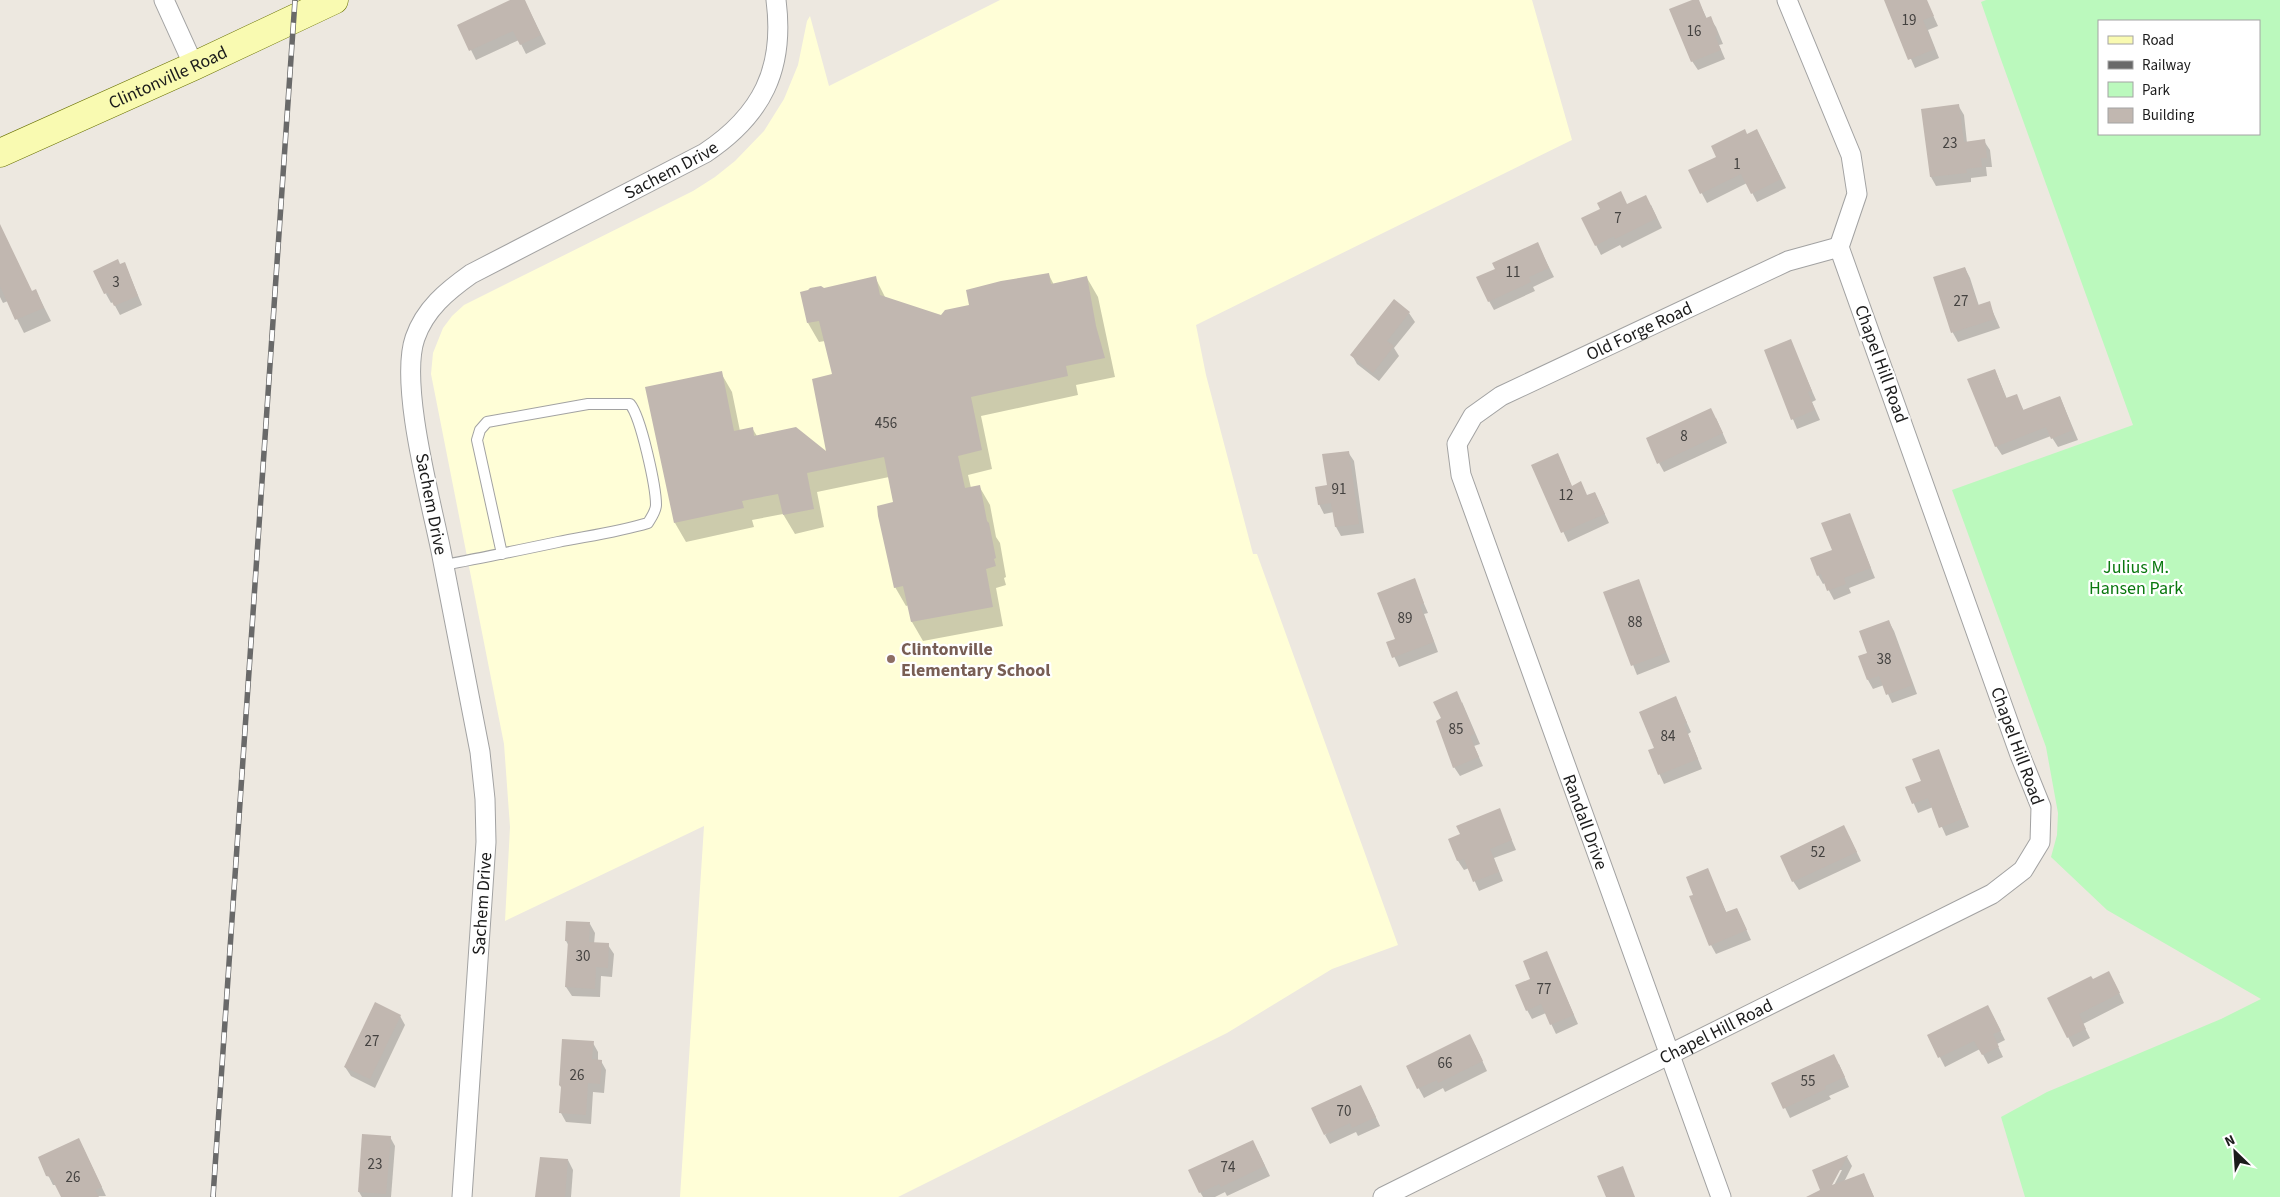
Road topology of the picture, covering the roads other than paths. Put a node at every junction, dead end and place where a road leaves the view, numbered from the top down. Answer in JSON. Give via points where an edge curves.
{"nodes":[{"id":1,"x":164,"y":0,"type":"edge"},
{"id":2,"x":334,"y":0,"type":"edge"},
{"id":3,"x":776,"y":0,"type":"edge"},
{"id":4,"x":1787,"y":0,"type":"edge"},
{"id":5,"x":194,"y":66,"type":"junction"},
{"id":6,"x":0,"y":153,"type":"edge"},
{"id":7,"x":1839,"y":247,"type":"junction"},
{"id":8,"x":1457,"y":444,"type":"joint"},
{"id":9,"x":502,"y":554,"type":"junction"},
{"id":10,"x":444,"y":564,"type":"junction"},
{"id":11,"x":1669,"y":1055,"type":"junction"},
{"id":12,"x":462,"y":1197,"type":"edge"},
{"id":13,"x":1383,"y":1197,"type":"edge"},
{"id":14,"x":1720,"y":1197,"type":"edge"}],
"edges":[{"from":1,"to":5,"type":"street"},
{"from":2,"to":5,"type":"main road","name":"Clintonville Road"},
{"from":3,"to":10,"type":"street","name":"Sachem Drive","via":[[778,41],[771,75],[755,106],[731,135],[705,153],[472,274],[435,303],[423,320],[414,339],[410,373],[418,438]]},
{"from":4,"to":7,"type":"street","via":[[1851,154],[1857,194]]},
{"from":5,"to":6,"type":"main road","name":"Clintonville Road"},
{"from":7,"to":8,"type":"street","name":"Old Forge Road","via":[[1788,261],[1501,396],[1472,416]]},
{"from":7,"to":11,"type":"street","name":"Chapel Hill Road","via":[[2041,807],[2040,842],[2023,870],[1992,894]]},
{"from":8,"to":11,"type":"street","name":"Randall Drive","via":[[1461,475]]},
{"from":9,"to":9,"type":"lane","via":[[648,523],[656,506],[644,440],[636,411],[630,404],[588,404],[487,422],[480,430],[477,440]]},
{"from":9,"to":10,"type":"lane"},
{"from":10,"to":12,"type":"street","name":"Sachem Drive","via":[[480,752],[485,798],[486,842]]},
{"from":11,"to":13,"type":"street","name":"Chapel Hill Road"},
{"from":11,"to":14,"type":"street","name":"Randall Drive"}]}
